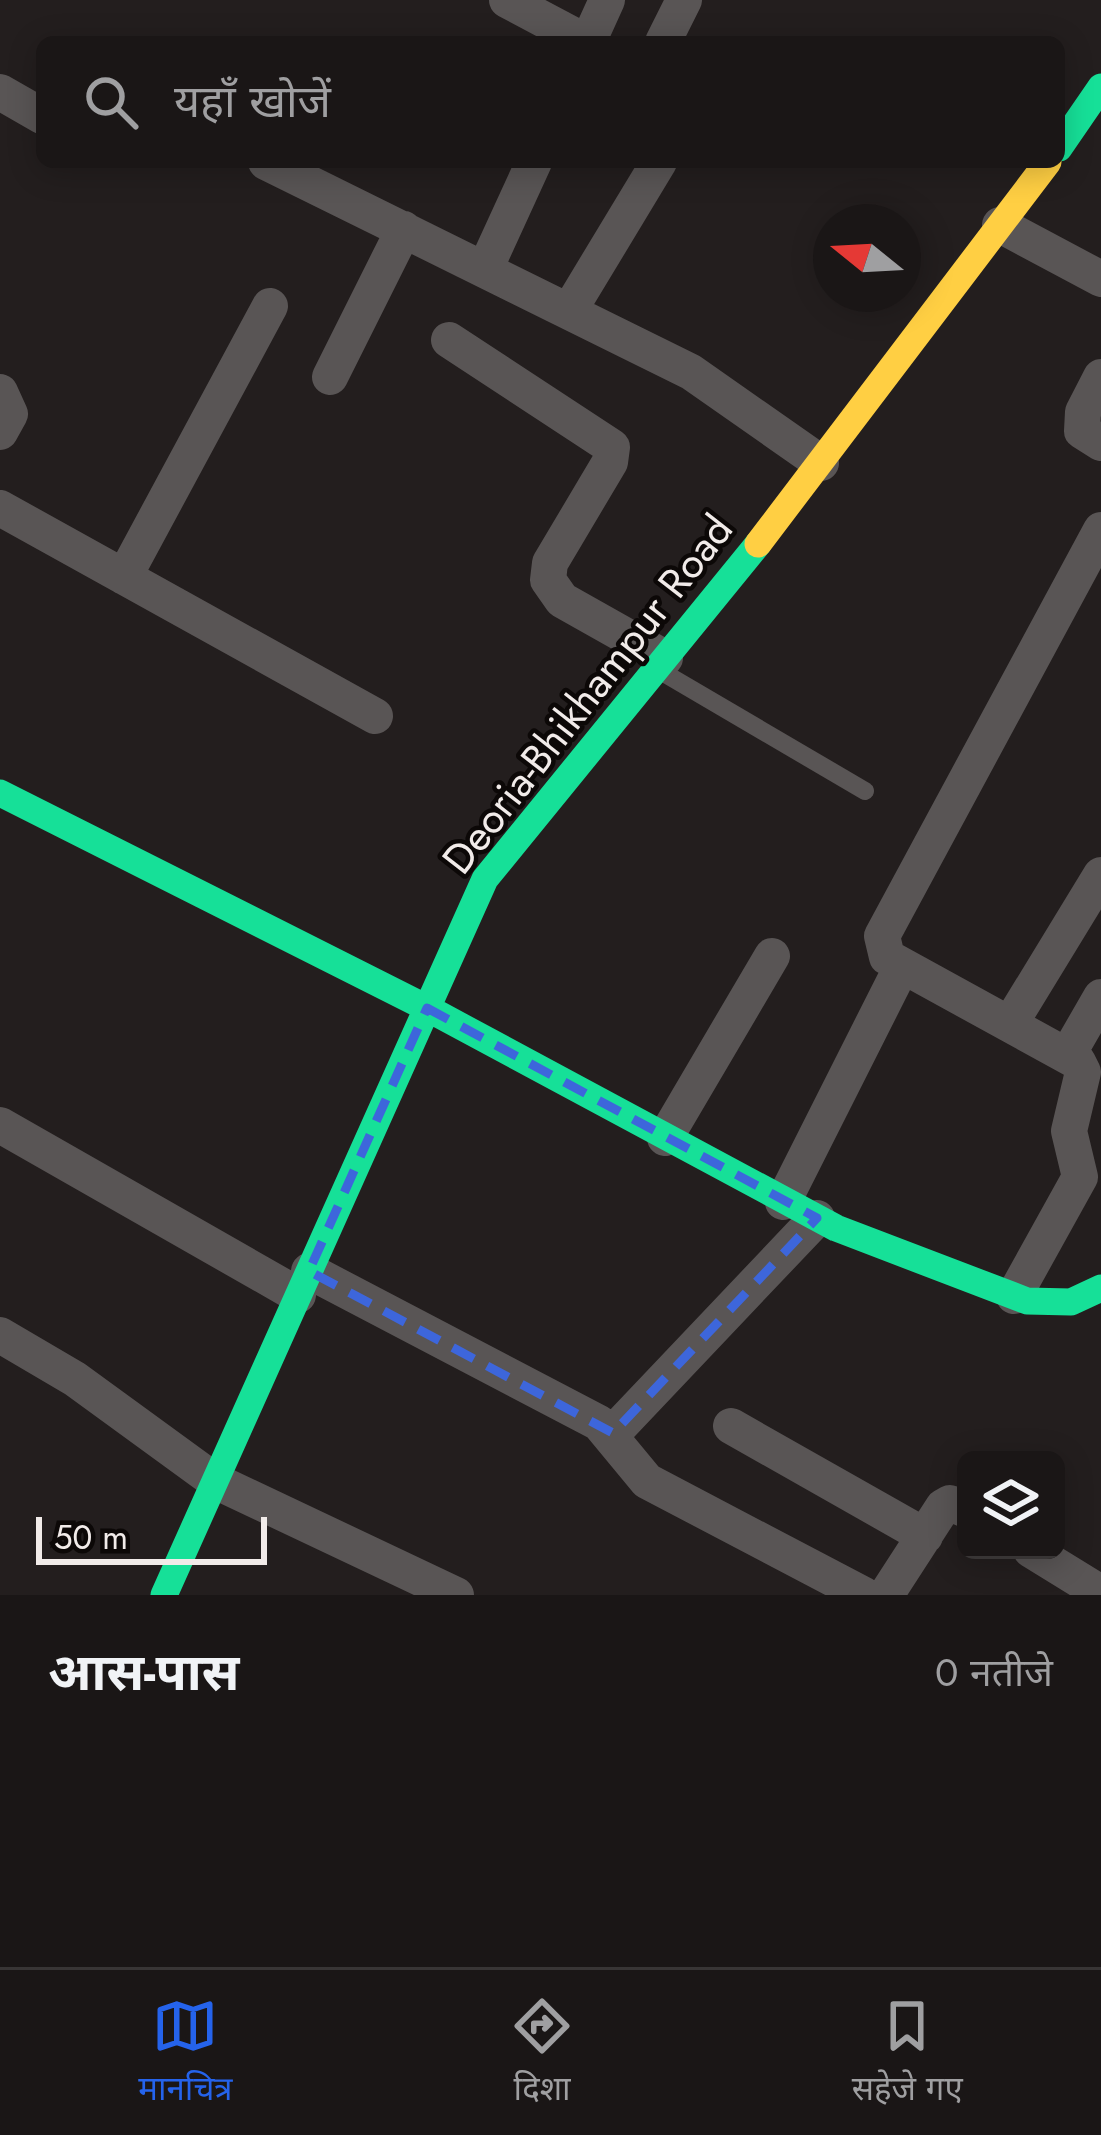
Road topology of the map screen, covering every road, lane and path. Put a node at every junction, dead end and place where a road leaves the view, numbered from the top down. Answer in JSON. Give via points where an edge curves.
{"nodes":[{"id":1,"x":507,"y":0,"type":"edge"},
{"id":2,"x":607,"y":0,"type":"edge"},
{"id":3,"x":684,"y":0,"type":"edge"},
{"id":4,"x":576,"y":36,"type":"edge"},
{"id":5,"x":590,"y":36,"type":"edge"},
{"id":6,"x":666,"y":36,"type":"edge"},
{"id":7,"x":1101,"y":87,"type":"edge"},
{"id":8,"x":0,"y":92,"type":"edge"},
{"id":9,"x":36,"y":113,"type":"edge"},
{"id":10,"x":1065,"y":139,"type":"edge"},
{"id":11,"x":278,"y":168,"type":"edge"},
{"id":12,"x":531,"y":168,"type":"edge"},
{"id":13,"x":655,"y":168,"type":"edge"},
{"id":14,"x":1043,"y":168,"type":"edge"},
{"id":15,"x":1000,"y":225,"type":"junction"},
{"id":16,"x":404,"y":229,"type":"junction"},
{"id":17,"x":485,"y":269,"type":"junction"},
{"id":18,"x":1101,"y":279,"type":"edge"},
{"id":19,"x":270,"y":306,"type":"dead end"},
{"id":20,"x":569,"y":311,"type":"junction"},
{"id":21,"x":449,"y":340,"type":"dead end"},
{"id":22,"x":1101,"y":376,"type":"edge"},
{"id":23,"x":331,"y":377,"type":"dead end"},
{"id":24,"x":0,"y":392,"type":"edge"},
{"id":25,"x":0,"y":432,"type":"edge"},
{"id":26,"x":1101,"y":443,"type":"edge"},
{"id":27,"x":821,"y":463,"type":"junction"},
{"id":28,"x":0,"y":508,"type":"edge"},
{"id":29,"x":1101,"y":530,"type":"edge"},
{"id":30,"x":124,"y":577,"type":"junction"},
{"id":31,"x":660,"y":663,"type":"junction"},
{"id":32,"x":375,"y":716,"type":"dead end"},
{"id":33,"x":865,"y":790,"type":"dead end"},
{"id":34,"x":0,"y":794,"type":"edge"},
{"id":35,"x":1101,"y":875,"type":"edge"},
{"id":36,"x":772,"y":956,"type":"dead end"},
{"id":37,"x":902,"y":966,"type":"junction"},
{"id":38,"x":1101,"y":998,"type":"edge"},
{"id":39,"x":427,"y":1008,"type":"junction"},
{"id":40,"x":1010,"y":1024,"type":"junction"},
{"id":41,"x":1067,"y":1056,"type":"junction"},
{"id":42,"x":0,"y":1125,"type":"edge"},
{"id":43,"x":664,"y":1138,"type":"junction"},
{"id":44,"x":783,"y":1202,"type":"junction"},
{"id":45,"x":817,"y":1218,"type":"junction"},
{"id":46,"x":304,"y":1283,"type":"junction"},
{"id":47,"x":1101,"y":1288,"type":"edge"},
{"id":48,"x":1013,"y":1296,"type":"junction"},
{"id":49,"x":0,"y":1335,"type":"edge"},
{"id":50,"x":731,"y":1426,"type":"dead end"},
{"id":51,"x":613,"y":1433,"type":"junction"},
{"id":52,"x":215,"y":1481,"type":"junction"},
{"id":53,"x":957,"y":1506,"type":"edge"},
{"id":54,"x":925,"y":1536,"type":"junction"},
{"id":55,"x":1046,"y":1559,"type":"edge"},
{"id":56,"x":1101,"y":1593,"type":"edge"},
{"id":57,"x":164,"y":1595,"type":"edge"},
{"id":58,"x":456,"y":1595,"type":"edge"},
{"id":59,"x":864,"y":1595,"type":"edge"},
{"id":60,"x":886,"y":1595,"type":"edge"}],
"edges":[{"from":1,"to":4,"type":"street"},
{"from":2,"to":5,"type":"street"},
{"from":3,"to":6,"type":"street"},
{"from":7,"to":10,"type":"main road"},
{"from":8,"to":9,"type":"street"},
{"from":11,"to":16,"type":"street"},
{"from":12,"to":17,"type":"street"},
{"from":13,"to":20,"type":"street"},
{"from":14,"to":15,"type":"main road","name":"Deoria-Bhikhampur Road"},
{"from":15,"to":18,"type":"street"},
{"from":15,"to":27,"type":"main road","name":"Deoria-Bhikhampur Road"},
{"from":16,"to":17,"type":"street"},
{"from":16,"to":23,"type":"street"},
{"from":17,"to":20,"type":"street"},
{"from":19,"to":30,"type":"street"},
{"from":20,"to":27,"type":"street","via":[[691,372]]},
{"from":21,"to":31,"type":"street","via":[[612,447],[550,562],[548,580],[562,600]]},
{"from":22,"to":26,"type":"street","via":[[1080,422]]},
{"from":24,"to":25,"type":"street","via":[[10,414]]},
{"from":27,"to":31,"type":"main road","name":"Deoria-Bhikhampur Road"},
{"from":28,"to":30,"type":"street"},
{"from":29,"to":37,"type":"street","via":[[882,936],[887,957]]},
{"from":30,"to":32,"type":"street"},
{"from":31,"to":33,"type":"lane"},
{"from":31,"to":39,"type":"main road","name":"Deoria-Bhikhampur Road","via":[[485,879]]},
{"from":34,"to":39,"type":"main road"},
{"from":35,"to":40,"type":"street"},
{"from":36,"to":43,"type":"street"},
{"from":37,"to":40,"type":"street"},
{"from":37,"to":44,"type":"street"},
{"from":38,"to":41,"type":"street"},
{"from":39,"to":43,"type":"main road"},
{"from":39,"to":46,"type":"main road","name":"Deoria-Bhikhampur Road"},
{"from":40,"to":41,"type":"street"},
{"from":41,"to":48,"type":"street","via":[[1083,1072],[1069,1131],[1080,1177]]},
{"from":42,"to":46,"type":"street"},
{"from":43,"to":44,"type":"main road"},
{"from":44,"to":45,"type":"main road"},
{"from":45,"to":48,"type":"main road"},
{"from":45,"to":51,"type":"street"},
{"from":46,"to":51,"type":"street"},
{"from":46,"to":52,"type":"main road","name":"Deoria-Bhikhampur Road"},
{"from":47,"to":48,"type":"main road","via":[[1050,1305]]},
{"from":49,"to":52,"type":"street"},
{"from":50,"to":54,"type":"street"},
{"from":51,"to":59,"type":"street","via":[[647,1481]]},
{"from":52,"to":57,"type":"main road","name":"Deoria-Bhikhampur Road"},
{"from":52,"to":58,"type":"street"},
{"from":53,"to":54,"type":"street","via":[[943,1508]]},
{"from":54,"to":60,"type":"street"},
{"from":55,"to":56,"type":"street"}]}
